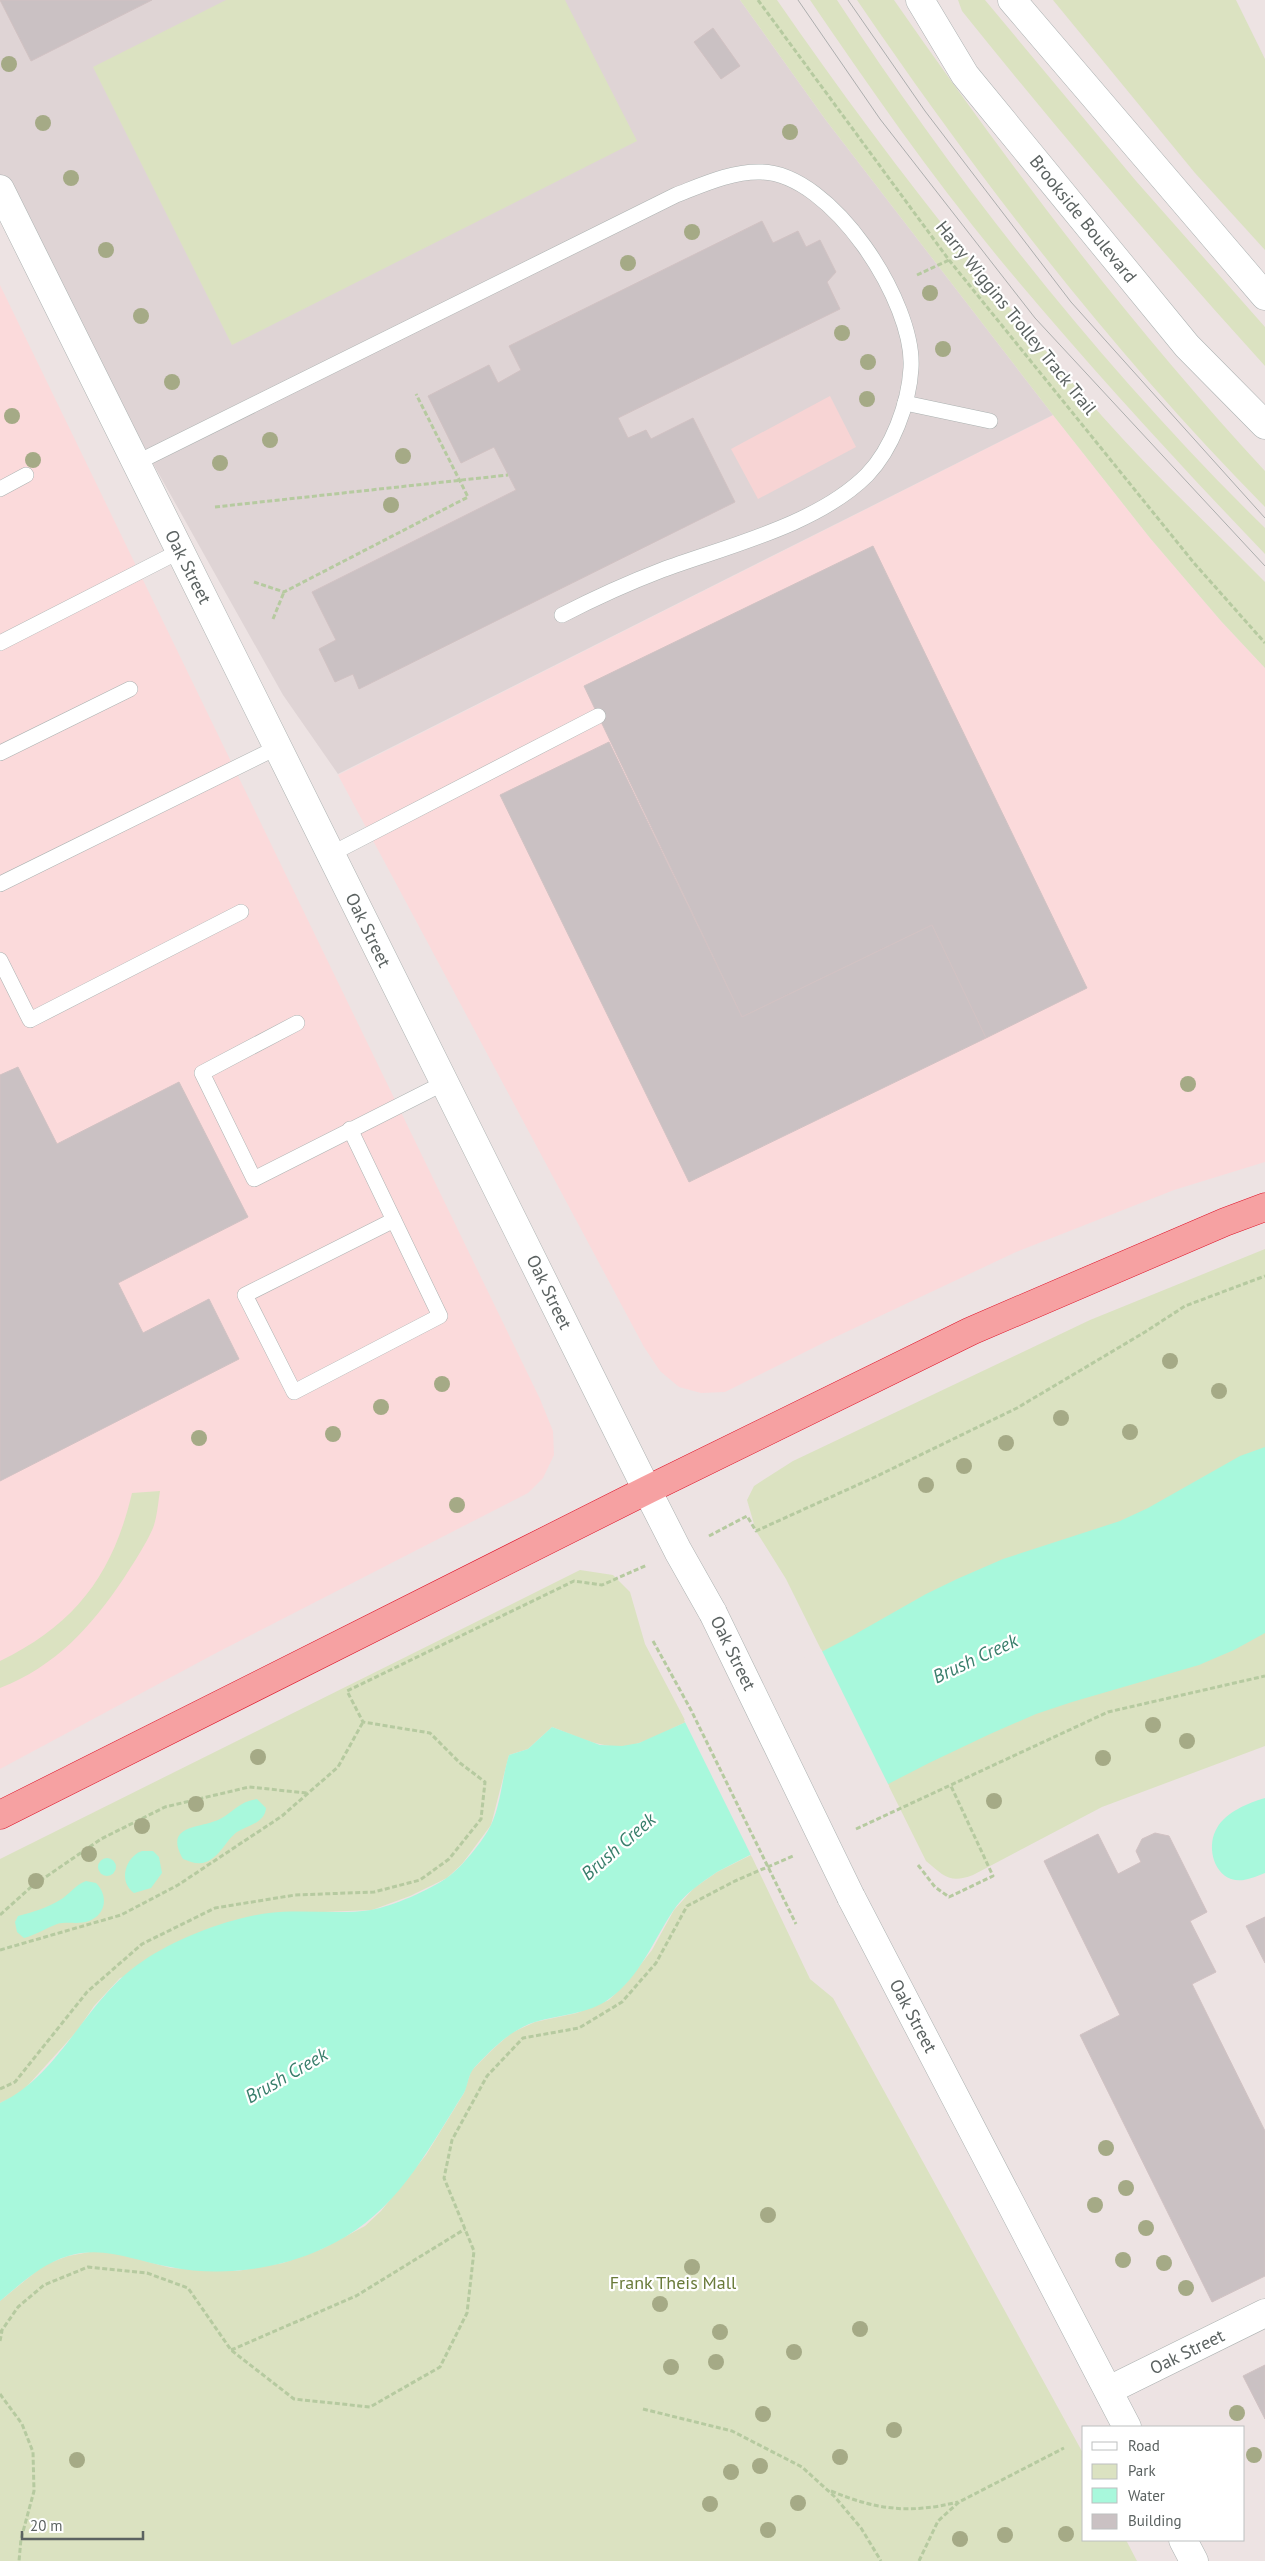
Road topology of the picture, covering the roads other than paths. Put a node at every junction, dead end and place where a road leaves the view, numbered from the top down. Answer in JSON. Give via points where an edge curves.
{"nodes":[{"id":1,"x":920,"y":0,"type":"edge"},
{"id":2,"x":1012,"y":0,"type":"edge"},
{"id":3,"x":1,"y":195,"type":"edge"},
{"id":4,"x":1265,"y":296,"type":"edge"},
{"id":5,"x":905,"y":403,"type":"junction"},
{"id":6,"x":990,"y":421,"type":"dead end"},
{"id":7,"x":1265,"y":425,"type":"edge"},
{"id":8,"x":136,"y":463,"type":"junction"},
{"id":9,"x":26,"y":475,"type":"dead end"},
{"id":10,"x":0,"y":489,"type":"edge"},
{"id":11,"x":180,"y":551,"type":"junction"},
{"id":12,"x":562,"y":615,"type":"dead end"},
{"id":13,"x":0,"y":643,"type":"edge"},
{"id":14,"x":130,"y":689,"type":"dead end"},
{"id":15,"x":598,"y":716,"type":"dead end"},
{"id":16,"x":278,"y":747,"type":"junction"},
{"id":17,"x":0,"y":753,"type":"edge"},
{"id":18,"x":331,"y":854,"type":"junction"},
{"id":19,"x":0,"y":884,"type":"edge"},
{"id":20,"x":241,"y":912,"type":"dead end"},
{"id":21,"x":0,"y":960,"type":"edge"},
{"id":22,"x":297,"y":1023,"type":"dead end"},
{"id":23,"x":444,"y":1082,"type":"junction"},
{"id":24,"x":350,"y":1129,"type":"junction"},
{"id":25,"x":1265,"y":1207,"type":"edge"},
{"id":26,"x":394,"y":1220,"type":"junction"},
{"id":27,"x":647,"y":1490,"type":"junction"},
{"id":28,"x":0,"y":1816,"type":"edge"},
{"id":29,"x":1265,"y":2313,"type":"edge"},
{"id":30,"x":1109,"y":2390,"type":"junction"},
{"id":31,"x":1127,"y":2426,"type":"edge"},
{"id":32,"x":1184,"y":2541,"type":"edge"},
{"id":33,"x":1194,"y":2561,"type":"edge"}],
"edges":[{"from":1,"to":7,"type":"street","name":"Brookside Boulevard","via":[[965,75],[1187,346]]},
{"from":2,"to":4,"type":"street"},
{"from":3,"to":8,"type":"street","name":"Oak Street"},
{"from":5,"to":6,"type":"lane"},
{"from":5,"to":8,"type":"lane","via":[[911,367],[905,325],[893,291],[867,248],[818,196],[790,179],[762,172],[723,178],[676,195]]},
{"from":5,"to":12,"type":"lane","via":[[884,454],[867,475],[844,494],[799,519],[615,589]]},
{"from":8,"to":11,"type":"street","name":"Oak Street"},
{"from":9,"to":10,"type":"lane"},
{"from":11,"to":13,"type":"lane"},
{"from":11,"to":16,"type":"street","name":"Oak Street"},
{"from":14,"to":17,"type":"lane"},
{"from":15,"to":18,"type":"lane"},
{"from":16,"to":18,"type":"street","name":"Oak Street"},
{"from":16,"to":19,"type":"lane"},
{"from":18,"to":23,"type":"street","name":"Oak Street"},
{"from":20,"to":21,"type":"lane","via":[[30,1020]]},
{"from":22,"to":24,"type":"lane","via":[[202,1073],[254,1180]]},
{"from":23,"to":24,"type":"lane"},
{"from":23,"to":27,"type":"street","name":"Oak Street"},
{"from":24,"to":26,"type":"lane"},
{"from":25,"to":27,"type":"highway","via":[[971,1331]]},
{"from":26,"to":26,"type":"lane","via":[[440,1316],[294,1392],[245,1295]]},
{"from":27,"to":28,"type":"highway"},
{"from":27,"to":30,"type":"street","name":"Oak Street","bridge":true,"via":[[713,1613],[851,1897]]},
{"from":29,"to":30,"type":"street","name":"Oak Street"},
{"from":30,"to":31,"type":"street","name":"Oak Street"},
{"from":32,"to":33,"type":"street"}]}
